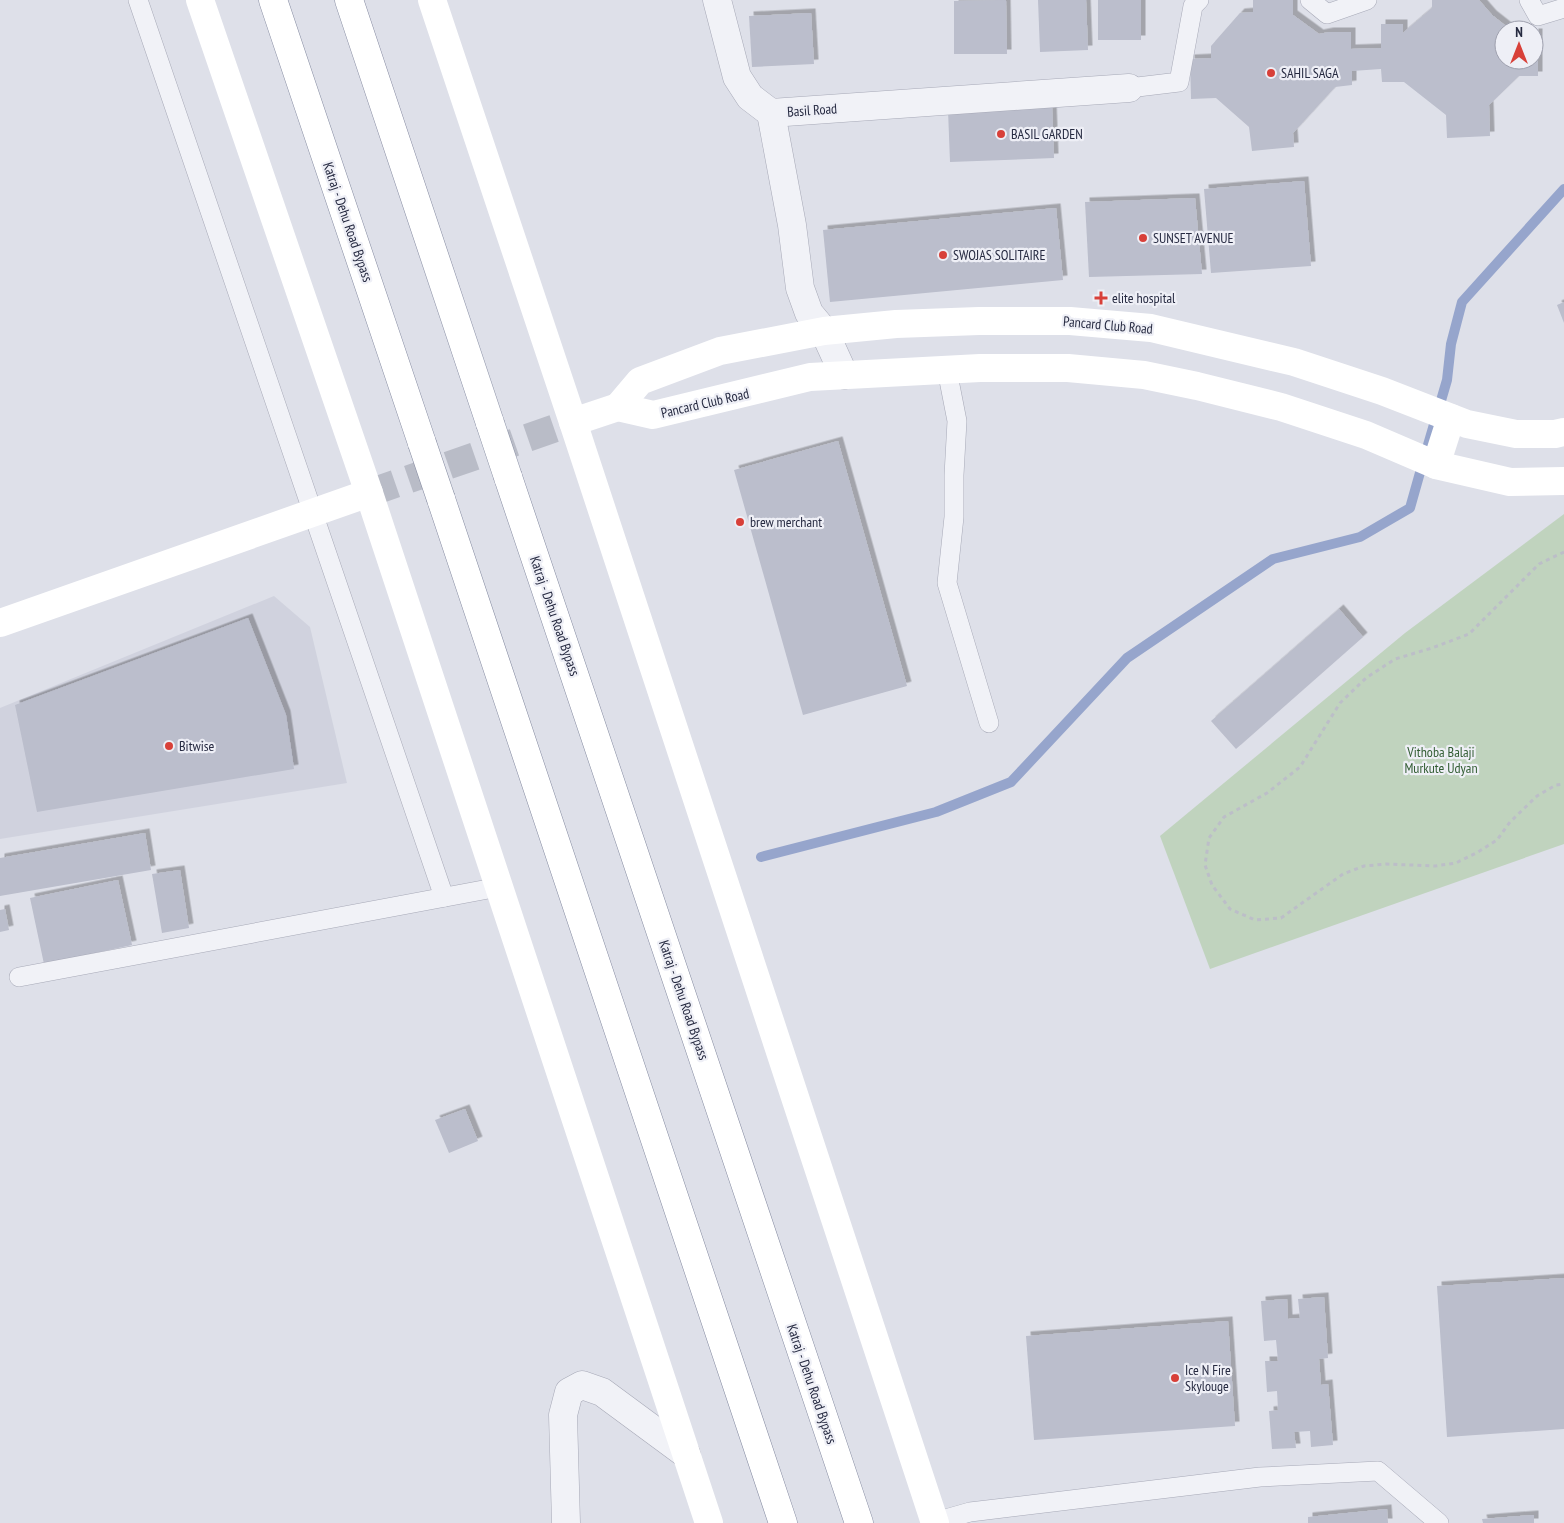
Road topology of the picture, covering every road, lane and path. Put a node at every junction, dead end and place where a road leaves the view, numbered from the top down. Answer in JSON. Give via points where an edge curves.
{"nodes":[{"id":1,"x":138,"y":0,"type":"edge"},
{"id":2,"x":200,"y":0,"type":"edge"},
{"id":3,"x":273,"y":0,"type":"edge"},
{"id":4,"x":349,"y":0,"type":"edge"},
{"id":5,"x":432,"y":0,"type":"edge"},
{"id":6,"x":717,"y":0,"type":"edge"},
{"id":7,"x":1199,"y":0,"type":"edge"},
{"id":8,"x":1310,"y":0,"type":"edge"},
{"id":9,"x":1367,"y":0,"type":"edge"},
{"id":10,"x":1529,"y":0,"type":"edge"},
{"id":11,"x":1564,"y":8,"type":"edge"},
{"id":12,"x":1128,"y":88,"type":"joint"},
{"id":13,"x":771,"y":113,"type":"junction"},
{"id":14,"x":824,"y":331,"type":"junction"},
{"id":15,"x":947,"y":370,"type":"junction"},
{"id":16,"x":844,"y":375,"type":"junction"},
{"id":17,"x":618,"y":407,"type":"junction"},
{"id":18,"x":1451,"y":418,"type":"junction"},
{"id":19,"x":573,"y":422,"type":"junction"},
{"id":20,"x":1564,"y":432,"type":"edge"},
{"id":21,"x":1436,"y":465,"type":"junction"},
{"id":22,"x":1564,"y":481,"type":"edge"},
{"id":23,"x":369,"y":493,"type":"junction"},
{"id":24,"x":314,"y":512,"type":"junction"},
{"id":25,"x":1564,"y":552,"type":"edge"},
{"id":26,"x":0,"y":623,"type":"edge"},
{"id":27,"x":989,"y":723,"type":"dead end"},
{"id":28,"x":1564,"y":784,"type":"edge"},
{"id":29,"x":499,"y":887,"type":"junction"},
{"id":30,"x":444,"y":897,"type":"junction"},
{"id":31,"x":19,"y":977,"type":"dead end"},
{"id":32,"x":686,"y":1454,"type":"junction"},
{"id":33,"x":935,"y":1522,"type":"edge"},
{"id":34,"x":566,"y":1523,"type":"edge"},
{"id":35,"x":709,"y":1523,"type":"edge"},
{"id":36,"x":784,"y":1523,"type":"edge"},
{"id":37,"x":859,"y":1523,"type":"edge"},
{"id":38,"x":1439,"y":1523,"type":"edge"}],
"edges":[{"from":1,"to":24,"type":"lane"},
{"from":2,"to":23,"type":"main road"},
{"from":3,"to":36,"type":"main road","name":"Katraj - Dehu Road Bypass","bridge":true},
{"from":4,"to":37,"type":"main road","name":"Katraj - Dehu Road Bypass","bridge":true},
{"from":5,"to":19,"type":"main road"},
{"from":6,"to":13,"type":"street","via":[[736,77],[750,97]]},
{"from":7,"to":12,"type":"lane","via":[[1193,6],[1179,82]]},
{"from":8,"to":9,"type":"lane","via":[[1327,14]]},
{"from":10,"to":11,"type":"lane","via":[[1538,16]]},
{"from":12,"to":13,"type":"street","name":"Basil Road"},
{"from":13,"to":14,"type":"street","name":"Basil Road","via":[[803,223],[800,288],[809,313]]},
{"from":14,"to":16,"type":"street","name":"Basil Road"},
{"from":14,"to":17,"type":"main road","name":"Pancard Club Road","via":[[720,351],[640,381]]},
{"from":14,"to":18,"type":"main road","name":"Pancard Club Road","via":[[979,321],[1070,321],[1151,328],[1294,362]]},
{"from":15,"to":16,"type":"main road","name":"Pancard Club Road"},
{"from":15,"to":21,"type":"main road","name":"Pancard Club Road","via":[[1068,368],[1144,375],[1281,407],[1366,435]]},
{"from":15,"to":27,"type":"lane","via":[[957,421],[954,517],[947,584]]},
{"from":16,"to":17,"type":"main road","name":"Pancard Club Road","via":[[810,378],[653,415]]},
{"from":17,"to":19,"type":"main road"},
{"from":18,"to":20,"type":"main road","via":[[1516,434]]},
{"from":18,"to":21,"type":"main road"},
{"from":19,"to":33,"type":"main road"},
{"from":21,"to":22,"type":"main road","via":[[1510,482]]},
{"from":23,"to":24,"type":"main road"},
{"from":23,"to":29,"type":"main road"},
{"from":24,"to":26,"type":"main road"},
{"from":24,"to":30,"type":"lane"},
{"from":25,"to":28,"type":"path","via":[[1539,564],[1469,634],[1395,659],[1366,678],[1340,703],[1300,768],[1267,793],[1224,817],[1209,838],[1205,865],[1212,885],[1230,909],[1255,920],[1282,918],[1343,874],[1364,866],[1456,863],[1496,840],[1537,796]]},
{"from":29,"to":30,"type":"lane"},
{"from":29,"to":32,"type":"main road"},
{"from":30,"to":31,"type":"lane"},
{"from":32,"to":34,"type":"street","via":[[602,1392],[582,1385],[569,1392],[563,1415]]},
{"from":32,"to":35,"type":"main road"},
{"from":33,"to":38,"type":"lane","via":[[970,1512],[1260,1477],[1378,1471]]}]}
